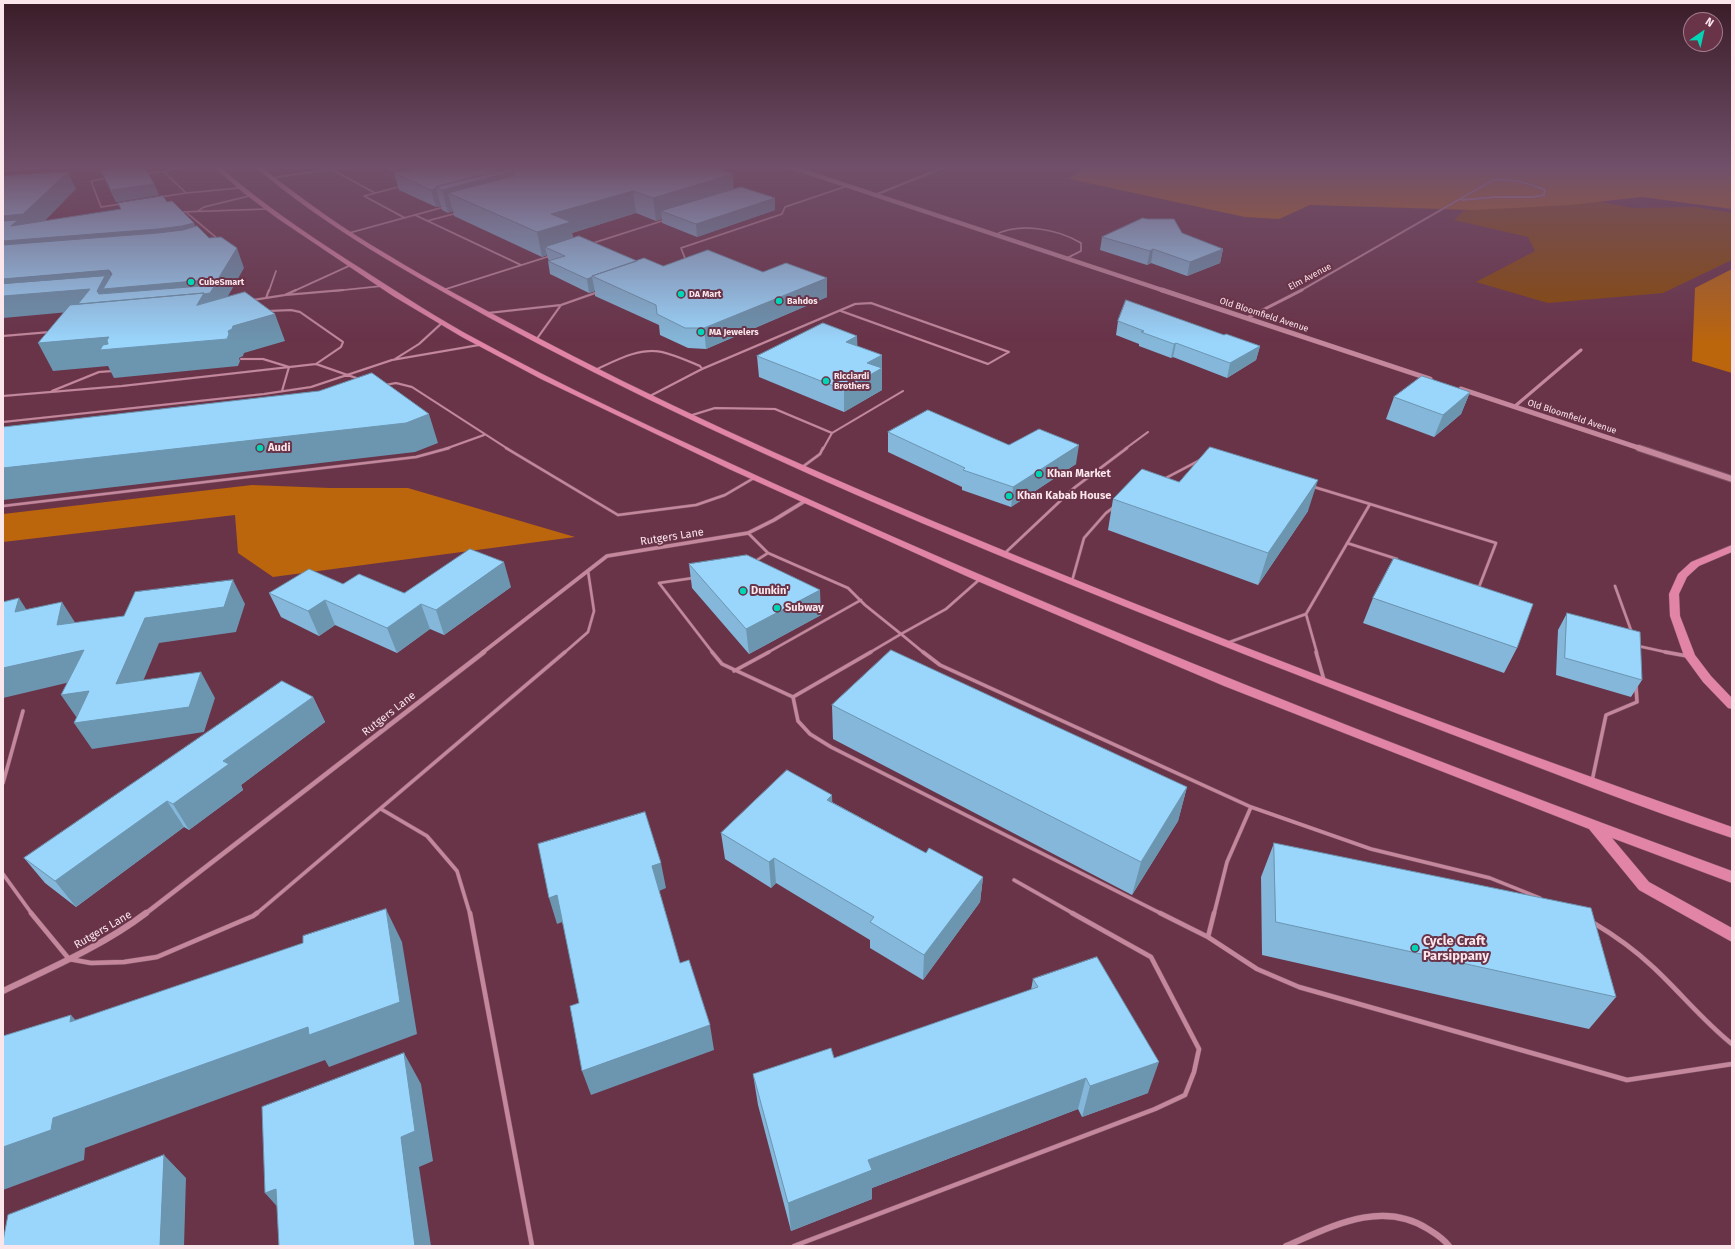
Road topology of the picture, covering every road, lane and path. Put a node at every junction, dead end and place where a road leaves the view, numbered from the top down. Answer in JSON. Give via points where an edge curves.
{"nodes":[{"id":1,"x":202,"y":225,"type":"edge"},
{"id":2,"x":290,"y":225,"type":"edge"},
{"id":3,"x":338,"y":225,"type":"edge"},
{"id":4,"x":378,"y":225,"type":"edge"},
{"id":5,"x":437,"y":225,"type":"edge"},
{"id":6,"x":649,"y":225,"type":"edge"},
{"id":7,"x":748,"y":225,"type":"edge"},
{"id":8,"x":968,"y":225,"type":"edge"},
{"id":9,"x":1418,"y":225,"type":"edge"},
{"id":10,"x":349,"y":233,"type":"junction"},
{"id":11,"x":995,"y":234,"type":"junction"},
{"id":12,"x":213,"y":241,"type":"edge"},
{"id":13,"x":588,"y":244,"type":"edge"},
{"id":14,"x":551,"y":256,"type":"edge"},
{"id":15,"x":1067,"y":258,"type":"junction"},
{"id":16,"x":686,"y":261,"type":"edge"},
{"id":17,"x":350,"y":265,"type":"junction"},
{"id":18,"x":521,"y":265,"type":"junction"},
{"id":19,"x":276,"y":271,"type":"dead end"},
{"id":20,"x":382,"y":286,"type":"junction"},
{"id":21,"x":443,"y":290,"type":"junction"},
{"id":22,"x":605,"y":290,"type":"edge"},
{"id":23,"x":284,"y":295,"type":"junction"},
{"id":24,"x":266,"y":298,"type":"junction"},
{"id":25,"x":248,"y":300,"type":"edge"},
{"id":26,"x":560,"y":306,"type":"junction"},
{"id":27,"x":841,"y":311,"type":"junction"},
{"id":28,"x":264,"y":312,"type":"edge"},
{"id":29,"x":487,"y":313,"type":"junction"},
{"id":30,"x":1247,"y":318,"type":"junction"},
{"id":31,"x":442,"y":322,"type":"junction"},
{"id":32,"x":52,"y":332,"type":"edge"},
{"id":33,"x":3,"y":336,"type":"edge"},
{"id":34,"x":536,"y":340,"type":"junction"},
{"id":35,"x":481,"y":344,"type":"junction"},
{"id":36,"x":1581,"y":350,"type":"dead end"},
{"id":37,"x":241,"y":359,"type":"dead end"},
{"id":38,"x":392,"y":360,"type":"junction"},
{"id":39,"x":316,"y":364,"type":"junction"},
{"id":40,"x":289,"y":367,"type":"junction"},
{"id":41,"x":702,"y":369,"type":"junction"},
{"id":42,"x":119,"y":370,"type":"edge"},
{"id":43,"x":594,"y":370,"type":"junction"},
{"id":44,"x":351,"y":375,"type":"junction"},
{"id":45,"x":1433,"y":380,"type":"edge"},
{"id":46,"x":364,"y":381,"type":"edge"},
{"id":47,"x":381,"y":386,"type":"edge"},
{"id":48,"x":1455,"y":387,"type":"edge"},
{"id":49,"x":282,"y":391,"type":"junction"},
{"id":50,"x":904,"y":391,"type":"dead end"},
{"id":51,"x":49,"y":392,"type":"junction"},
{"id":52,"x":3,"y":396,"type":"edge"},
{"id":53,"x":648,"y":397,"type":"junction"},
{"id":54,"x":1514,"y":406,"type":"junction"},
{"id":55,"x":687,"y":416,"type":"junction"},
{"id":56,"x":3,"y":422,"type":"edge"},
{"id":57,"x":1148,"y":432,"type":"dead end"},
{"id":58,"x":832,"y":433,"type":"junction"},
{"id":59,"x":484,"y":435,"type":"junction"},
{"id":60,"x":1202,"y":458,"type":"edge"},
{"id":61,"x":801,"y":468,"type":"junction"},
{"id":62,"x":754,"y":478,"type":"junction"},
{"id":63,"x":1163,"y":479,"type":"edge"},
{"id":64,"x":1732,"y":479,"type":"edge"},
{"id":65,"x":1308,"y":485,"type":"edge"},
{"id":66,"x":805,"y":500,"type":"junction"},
{"id":67,"x":1370,"y":504,"type":"junction"},
{"id":68,"x":1118,"y":505,"type":"edge"},
{"id":69,"x":3,"y":506,"type":"edge"},
{"id":70,"x":748,"y":533,"type":"junction"},
{"id":71,"x":1348,"y":543,"type":"junction"},
{"id":72,"x":1732,"y":548,"type":"edge"},
{"id":73,"x":768,"y":553,"type":"junction"},
{"id":74,"x":1003,"y":554,"type":"junction"},
{"id":75,"x":1399,"y":560,"type":"edge"},
{"id":76,"x":748,"y":566,"type":"edge"},
{"id":77,"x":588,"y":571,"type":"junction"},
{"id":78,"x":695,"y":578,"type":"edge"},
{"id":79,"x":980,"y":579,"type":"junction"},
{"id":80,"x":1071,"y":583,"type":"junction"},
{"id":81,"x":1472,"y":584,"type":"edge"},
{"id":82,"x":1615,"y":586,"type":"dead end"},
{"id":83,"x":861,"y":600,"type":"junction"},
{"id":84,"x":1306,"y":614,"type":"junction"},
{"id":85,"x":901,"y":634,"type":"junction"},
{"id":86,"x":1633,"y":638,"type":"edge"},
{"id":87,"x":1226,"y":643,"type":"junction"},
{"id":88,"x":1636,"y":652,"type":"edge"},
{"id":89,"x":1690,"y":656,"type":"junction"},
{"id":90,"x":734,"y":671,"type":"junction"},
{"id":91,"x":1636,"y":680,"type":"edge"},
{"id":92,"x":1324,"y":681,"type":"junction"},
{"id":93,"x":793,"y":697,"type":"junction"},
{"id":94,"x":1732,"y":705,"type":"edge"},
{"id":95,"x":23,"y":711,"type":"dead end"},
{"id":96,"x":1591,"y":782,"type":"junction"},
{"id":97,"x":3,"y":783,"type":"edge"},
{"id":98,"x":1251,"y":807,"type":"junction"},
{"id":99,"x":381,"y":809,"type":"junction"},
{"id":100,"x":1594,"y":826,"type":"junction"},
{"id":101,"x":1732,"y":833,"type":"edge"},
{"id":102,"x":3,"y":874,"type":"edge"},
{"id":103,"x":1732,"y":877,"type":"edge"},
{"id":104,"x":1014,"y":880,"type":"dead end"},
{"id":105,"x":1546,"y":901,"type":"edge"},
{"id":106,"x":1587,"y":920,"type":"edge"},
{"id":107,"x":1732,"y":936,"type":"edge"},
{"id":108,"x":1208,"y":937,"type":"junction"},
{"id":109,"x":69,"y":959,"type":"junction"},
{"id":110,"x":3,"y":991,"type":"edge"},
{"id":111,"x":1732,"y":1044,"type":"edge"},
{"id":112,"x":1732,"y":1064,"type":"edge"},
{"id":113,"x":532,"y":1246,"type":"edge"},
{"id":114,"x":794,"y":1246,"type":"edge"},
{"id":115,"x":1286,"y":1246,"type":"edge"},
{"id":116,"x":1449,"y":1246,"type":"edge"}],
"edges":[{"from":1,"to":12,"type":"lane","via":[[218,239]]},
{"from":2,"to":17,"type":"highway"},
{"from":3,"to":10,"type":"highway"},
{"from":4,"to":10,"type":"lane"},
{"from":5,"to":18,"type":"lane"},
{"from":6,"to":13,"type":"lane"},
{"from":7,"to":16,"type":"lane","via":[[680,248]]},
{"from":8,"to":11,"type":"street","name":"Old Bloomfield Avenue"},
{"from":9,"to":30,"type":"street","name":"Elm Avenue"},
{"from":10,"to":21,"type":"highway"},
{"from":11,"to":15,"type":"street","name":"Old Bloomfield Avenue"},
{"from":11,"to":15,"type":"lane","via":[[1008,229],[1049,232],[1070,237],[1080,243],[1082,251]]},
{"from":14,"to":18,"type":"lane"},
{"from":15,"to":30,"type":"street","name":"Old Bloomfield Avenue"},
{"from":17,"to":20,"type":"highway"},
{"from":17,"to":23,"type":"lane"},
{"from":18,"to":21,"type":"lane"},
{"from":19,"to":24,"type":"lane"},
{"from":20,"to":23,"type":"lane"},
{"from":20,"to":31,"type":"highway"},
{"from":21,"to":29,"type":"highway"},
{"from":22,"to":26,"type":"lane"},
{"from":23,"to":24,"type":"lane"},
{"from":24,"to":25,"type":"lane"},
{"from":26,"to":29,"type":"lane"},
{"from":26,"to":34,"type":"lane"},
{"from":27,"to":27,"type":"lane","via":[[855,304],[871,303],[1009,352],[988,364]]},
{"from":27,"to":41,"type":"lane"},
{"from":28,"to":39,"type":"lane","via":[[300,312],[343,342],[341,347]]},
{"from":29,"to":34,"type":"highway"},
{"from":30,"to":45,"type":"street","name":"Old Bloomfield Avenue"},
{"from":31,"to":35,"type":"highway"},
{"from":31,"to":38,"type":"lane","via":[[419,344]]},
{"from":32,"to":33,"type":"lane"},
{"from":34,"to":43,"type":"highway"},
{"from":35,"to":38,"type":"lane"},
{"from":35,"to":62,"type":"highway"},
{"from":36,"to":54,"type":"street"},
{"from":37,"to":40,"type":"lane","via":[[263,358]]},
{"from":38,"to":44,"type":"lane"},
{"from":39,"to":40,"type":"lane"},
{"from":39,"to":44,"type":"lane"},
{"from":40,"to":49,"type":"lane"},
{"from":40,"to":51,"type":"lane"},
{"from":41,"to":43,"type":"lane","via":[[700,366],[657,351],[640,352]]},
{"from":41,"to":53,"type":"lane"},
{"from":42,"to":51,"type":"lane","via":[[99,372]]},
{"from":43,"to":53,"type":"highway"},
{"from":44,"to":46,"type":"lane"},
{"from":44,"to":49,"type":"lane","via":[[321,385]]},
{"from":47,"to":59,"type":"lane","via":[[396,383],[412,387]]},
{"from":48,"to":54,"type":"street","name":"Old Bloomfield Avenue"},
{"from":49,"to":56,"type":"lane"},
{"from":50,"to":58,"type":"lane"},
{"from":51,"to":52,"type":"lane"},
{"from":53,"to":55,"type":"highway"},
{"from":54,"to":64,"type":"street","name":"Old Bloomfield Avenue"},
{"from":55,"to":58,"type":"lane","via":[[715,408],[775,409]]},
{"from":55,"to":61,"type":"highway"},
{"from":57,"to":74,"type":"lane","via":[[1074,488]]},
{"from":58,"to":61,"type":"lane","via":[[820,454]]},
{"from":59,"to":62,"type":"lane","via":[[618,515],[696,505],[725,495]]},
{"from":59,"to":69,"type":"lane","via":[[416,457]]},
{"from":60,"to":63,"type":"lane"},
{"from":61,"to":74,"type":"highway"},
{"from":62,"to":66,"type":"highway"},
{"from":65,"to":67,"type":"lane"},
{"from":66,"to":70,"type":"street","name":"Rutgers Lane"},
{"from":66,"to":79,"type":"highway"},
{"from":67,"to":71,"type":"lane"},
{"from":67,"to":81,"type":"lane","via":[[1496,543],[1479,586]]},
{"from":68,"to":80,"type":"lane","via":[[1106,513],[1084,538]]},
{"from":70,"to":73,"type":"lane"},
{"from":70,"to":77,"type":"street","name":"Rutgers Lane","via":[[607,556]]},
{"from":71,"to":75,"type":"lane"},
{"from":71,"to":84,"type":"lane"},
{"from":72,"to":89,"type":"highway","via":[[1695,564],[1682,576],[1674,594],[1675,616]]},
{"from":73,"to":76,"type":"lane"},
{"from":73,"to":83,"type":"lane","via":[[848,588]]},
{"from":74,"to":80,"type":"highway"},
{"from":77,"to":99,"type":"lane","via":[[594,611],[588,632]]},
{"from":77,"to":109,"type":"street","name":"Rutgers Lane","via":[[132,924]]},
{"from":78,"to":90,"type":"lane","via":[[658,583],[722,664]]},
{"from":79,"to":85,"type":"lane","via":[[946,609]]},
{"from":79,"to":100,"type":"highway","via":[[1371,741]]},
{"from":80,"to":87,"type":"highway"},
{"from":82,"to":86,"type":"lane"},
{"from":83,"to":85,"type":"lane"},
{"from":83,"to":90,"type":"lane"},
{"from":84,"to":87,"type":"lane"},
{"from":84,"to":92,"type":"lane"},
{"from":85,"to":93,"type":"lane"},
{"from":85,"to":98,"type":"lane","via":[[940,665]]},
{"from":87,"to":92,"type":"highway"},
{"from":88,"to":89,"type":"lane","via":[[1636,645]]},
{"from":89,"to":94,"type":"highway","via":[[1707,679]]},
{"from":90,"to":93,"type":"lane"},
{"from":91,"to":96,"type":"lane","via":[[1637,702],[1606,716]]},
{"from":92,"to":96,"type":"highway"},
{"from":93,"to":108,"type":"lane","via":[[798,722],[810,734],[831,747]]},
{"from":95,"to":97,"type":"lane"},
{"from":96,"to":101,"type":"highway"},
{"from":98,"to":105,"type":"lane","via":[[1372,849],[1490,878]]},
{"from":98,"to":108,"type":"lane","via":[[1227,862]]},
{"from":99,"to":109,"type":"lane","via":[[253,916],[157,957],[91,963]]},
{"from":99,"to":113,"type":"lane","via":[[427,836],[457,871],[470,913]]},
{"from":100,"to":103,"type":"highway"},
{"from":100,"to":107,"type":"highway","via":[[1644,886]]},
{"from":102,"to":109,"type":"lane"},
{"from":104,"to":114,"type":"lane","via":[[1151,957],[1199,1049],[1185,1095]]},
{"from":106,"to":111,"type":"lane","via":[[1606,930],[1642,957],[1716,1032]]},
{"from":108,"to":112,"type":"lane","via":[[1258,970],[1299,986],[1627,1080]]},
{"from":109,"to":110,"type":"street","name":"Rutgers Lane"},
{"from":115,"to":116,"type":"street","via":[[1347,1221],[1387,1214],[1405,1216],[1426,1225]]}]}
